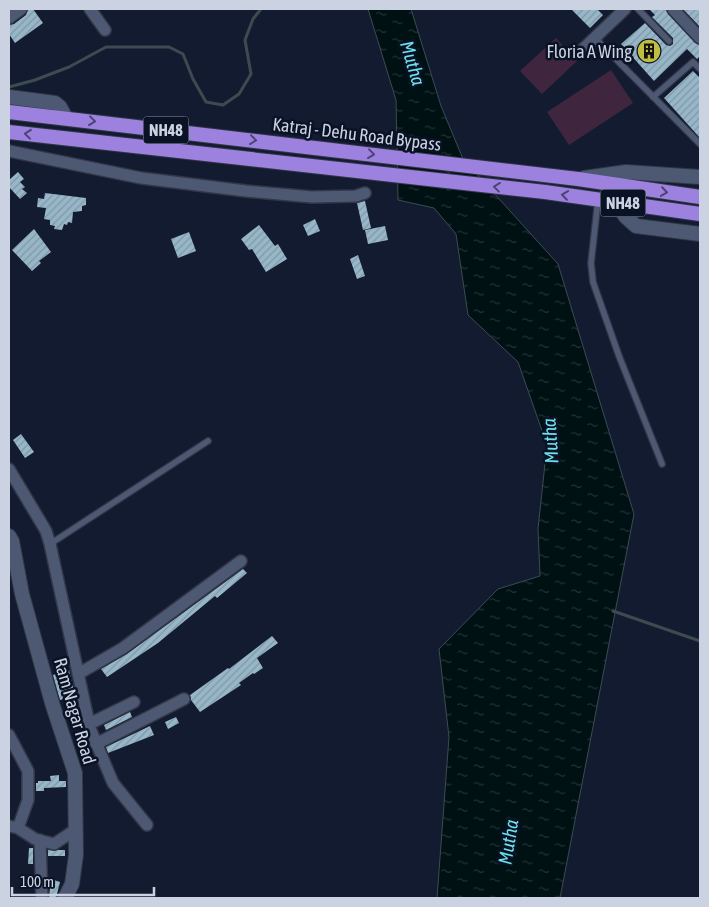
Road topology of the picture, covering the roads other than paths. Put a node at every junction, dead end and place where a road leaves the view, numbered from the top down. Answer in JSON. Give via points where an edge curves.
{"nodes":[{"id":1,"x":21,"y":9,"type":"edge"},
{"id":2,"x":90,"y":9,"type":"edge"},
{"id":3,"x":626,"y":9,"type":"edge"},
{"id":4,"x":638,"y":9,"type":"edge"},
{"id":5,"x":673,"y":9,"type":"edge"},
{"id":6,"x":9,"y":18,"type":"edge"},
{"id":7,"x":105,"y":30,"type":"dead end"},
{"id":8,"x":700,"y":37,"type":"edge"},
{"id":9,"x":595,"y":38,"type":"junction"},
{"id":10,"x":669,"y":41,"type":"dead end"},
{"id":11,"x":583,"y":49,"type":"dead end"},
{"id":12,"x":700,"y":70,"type":"edge"},
{"id":13,"x":9,"y":96,"type":"edge"},
{"id":14,"x":653,"y":97,"type":"junction"},
{"id":15,"x":9,"y":112,"type":"edge"},
{"id":16,"x":66,"y":118,"type":"junction"},
{"id":17,"x":9,"y":132,"type":"edge"},
{"id":18,"x":700,"y":144,"type":"edge"},
{"id":19,"x":9,"y":151,"type":"edge"},
{"id":20,"x":700,"y":177,"type":"edge"},
{"id":21,"x":578,"y":179,"type":"junction"},
{"id":22,"x":366,"y":193,"type":"dead end"},
{"id":23,"x":700,"y":197,"type":"edge"},
{"id":24,"x":598,"y":200,"type":"junction"},
{"id":25,"x":615,"y":202,"type":"junction"},
{"id":26,"x":700,"y":214,"type":"edge"},
{"id":27,"x":700,"y":234,"type":"edge"},
{"id":28,"x":208,"y":441,"type":"dead end"},
{"id":29,"x":662,"y":464,"type":"dead end"},
{"id":30,"x":9,"y":469,"type":"edge"},
{"id":31,"x":9,"y":536,"type":"edge"},
{"id":32,"x":50,"y":544,"type":"junction"},
{"id":33,"x":241,"y":561,"type":"dead end"},
{"id":34,"x":78,"y":674,"type":"junction"},
{"id":35,"x":184,"y":699,"type":"dead end"},
{"id":36,"x":134,"y":702,"type":"dead end"},
{"id":37,"x":89,"y":724,"type":"junction"},
{"id":38,"x":9,"y":735,"type":"edge"},
{"id":39,"x":96,"y":744,"type":"junction"},
{"id":40,"x":147,"y":825,"type":"dead end"},
{"id":41,"x":14,"y":827,"type":"edge"},
{"id":42,"x":75,"y":830,"type":"junction"},
{"id":43,"x":40,"y":840,"type":"junction"},
{"id":44,"x":42,"y":898,"type":"edge"},
{"id":45,"x":65,"y":898,"type":"edge"}],
"edges":[{"from":1,"to":6,"type":"street"},
{"from":2,"to":7,"type":"street"},
{"from":3,"to":9,"type":"street"},
{"from":4,"to":10,"type":"lane"},
{"from":5,"to":8,"type":"street"},
{"from":9,"to":11,"type":"street"},
{"from":9,"to":14,"type":"lane"},
{"from":12,"to":14,"type":"lane","via":[[693,62]]},
{"from":13,"to":16,"type":"street","via":[[55,103]]},
{"from":14,"to":18,"type":"lane"},
{"from":15,"to":16,"type":"highway","name":"Katraj - Dehu Road Bypass","number":"NH48"},
{"from":16,"to":21,"type":"highway","name":"Katraj - Dehu Road Bypass","number":"NH48","one_way":true},
{"from":24,"to":17,"type":"highway","name":"Katraj - Dehu Road Bypass","number":"NH48","one_way":true},
{"from":19,"to":22,"type":"street","via":[[141,178],[246,191],[312,197]]},
{"from":20,"to":21,"type":"street","via":[[626,172]]},
{"from":21,"to":23,"type":"highway","name":"Katraj - Dehu Road Bypass","number":"NH48","one_way":true},
{"from":24,"to":25,"type":"highway","name":"Katraj - Dehu Road Bypass","number":"NH48"},
{"from":24,"to":29,"type":"lane","via":[[591,263],[593,282]]},
{"from":25,"to":26,"type":"highway","name":"Katraj - Dehu Road Bypass","number":"NH48"},
{"from":25,"to":27,"type":"street","via":[[636,226]]},
{"from":28,"to":32,"type":"lane"},
{"from":30,"to":32,"type":"street","via":[[46,531]]},
{"from":31,"to":42,"type":"street","name":"Ram Nagar Road","via":[[52,703],[75,773]]},
{"from":32,"to":34,"type":"street"},
{"from":33,"to":34,"type":"street","via":[[123,648]]},
{"from":34,"to":37,"type":"street"},
{"from":35,"to":39,"type":"street"},
{"from":36,"to":37,"type":"street"},
{"from":37,"to":39,"type":"street"},
{"from":38,"to":41,"type":"street","via":[[28,771],[28,800]]},
{"from":39,"to":40,"type":"street","via":[[113,783]]},
{"from":41,"to":43,"type":"street"},
{"from":42,"to":43,"type":"street","via":[[54,844]]},
{"from":42,"to":45,"type":"street","name":"Ram Nagar Road","via":[[72,884]]},
{"from":43,"to":44,"type":"street"}]}
